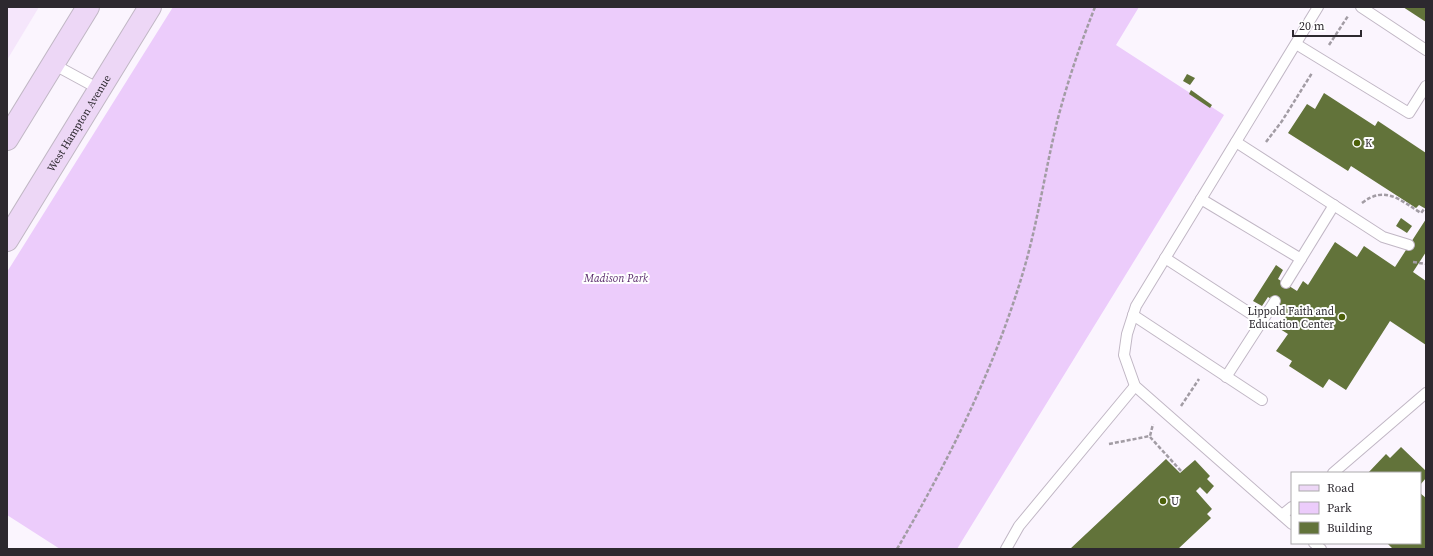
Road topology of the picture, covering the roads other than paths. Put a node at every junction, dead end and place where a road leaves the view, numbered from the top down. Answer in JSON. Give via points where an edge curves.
{"nodes":[{"id":1,"x":88,"y":7,"type":"edge"},
{"id":2,"x":150,"y":7,"type":"edge"},
{"id":3,"x":1318,"y":7,"type":"edge"},
{"id":4,"x":1361,"y":7,"type":"edge"},
{"id":5,"x":1296,"y":44,"type":"junction"},
{"id":6,"x":1426,"y":50,"type":"edge"},
{"id":7,"x":53,"y":64,"type":"junction"},
{"id":8,"x":1426,"y":86,"type":"edge"},
{"id":9,"x":99,"y":89,"type":"junction"},
{"id":10,"x":7,"y":139,"type":"edge"},
{"id":11,"x":1236,"y":142,"type":"junction"},
{"id":12,"x":1202,"y":199,"type":"junction"},
{"id":13,"x":1334,"y":205,"type":"junction"},
{"id":14,"x":7,"y":240,"type":"edge"},
{"id":15,"x":1409,"y":245,"type":"dead end"},
{"id":16,"x":1165,"y":258,"type":"junction"},
{"id":17,"x":1301,"y":259,"type":"junction"},
{"id":18,"x":1286,"y":283,"type":"dead end"},
{"id":19,"x":1275,"y":301,"type":"dead end"},
{"id":20,"x":1133,"y":315,"type":"junction"},
{"id":21,"x":1262,"y":321,"type":"junction"},
{"id":22,"x":1226,"y":377,"type":"junction"},
{"id":23,"x":1135,"y":386,"type":"junction"},
{"id":24,"x":1426,"y":393,"type":"edge"},
{"id":25,"x":1262,"y":400,"type":"dead end"},
{"id":26,"x":1334,"y":472,"type":"edge"},
{"id":27,"x":1291,"y":508,"type":"edge"},
{"id":28,"x":1282,"y":515,"type":"junction"},
{"id":29,"x":1291,"y":523,"type":"edge"},
{"id":30,"x":1006,"y":549,"type":"edge"}],
"edges":[{"from":1,"to":7,"type":"main road"},
{"from":2,"to":9,"type":"main road","name":"West Hampton Avenue"},
{"from":3,"to":5,"type":"lane"},
{"from":4,"to":6,"type":"lane"},
{"from":5,"to":8,"type":"lane","via":[[1409,113]]},
{"from":5,"to":11,"type":"lane"},
{"from":7,"to":9,"type":"lane"},
{"from":7,"to":10,"type":"main road"},
{"from":9,"to":14,"type":"main road","name":"West Hampton Avenue"},
{"from":11,"to":12,"type":"lane"},
{"from":11,"to":13,"type":"lane"},
{"from":12,"to":16,"type":"lane"},
{"from":12,"to":17,"type":"lane"},
{"from":13,"to":15,"type":"lane","via":[[1382,237]]},
{"from":13,"to":17,"type":"lane"},
{"from":16,"to":20,"type":"lane"},
{"from":16,"to":21,"type":"lane"},
{"from":17,"to":18,"type":"lane"},
{"from":19,"to":21,"type":"lane"},
{"from":20,"to":22,"type":"lane"},
{"from":20,"to":23,"type":"lane","via":[[1124,355]]},
{"from":21,"to":22,"type":"lane"},
{"from":22,"to":25,"type":"lane"},
{"from":23,"to":28,"type":"lane"},
{"from":23,"to":30,"type":"lane","via":[[1019,526]]},
{"from":24,"to":26,"type":"lane"},
{"from":27,"to":28,"type":"lane"},
{"from":28,"to":29,"type":"lane"}]}
